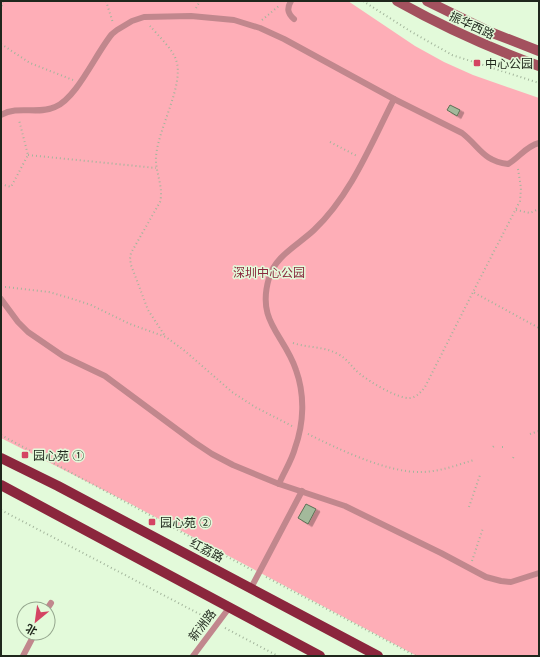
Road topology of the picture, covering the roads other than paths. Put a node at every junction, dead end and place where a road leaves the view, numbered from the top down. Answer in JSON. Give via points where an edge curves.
{"nodes":[{"id":1,"x":291,"y":1,"type":"edge"},
{"id":2,"x":398,"y":1,"type":"edge"},
{"id":3,"x":427,"y":1,"type":"edge"},
{"id":4,"x":294,"y":18,"type":"dead end"},
{"id":5,"x":539,"y":51,"type":"edge"},
{"id":6,"x":539,"y":66,"type":"edge"},
{"id":7,"x":394,"y":99,"type":"junction"},
{"id":8,"x":1,"y":115,"type":"edge"},
{"id":9,"x":539,"y":142,"type":"edge"},
{"id":10,"x":1,"y":299,"type":"edge"},
{"id":11,"x":1,"y":458,"type":"edge"},
{"id":12,"x":279,"y":484,"type":"junction"},
{"id":13,"x":1,"y":485,"type":"edge"},
{"id":14,"x":302,"y":491,"type":"junction"},
{"id":15,"x":539,"y":573,"type":"edge"},
{"id":16,"x":251,"y":588,"type":"junction"},
{"id":17,"x":229,"y":608,"type":"junction"},
{"id":18,"x":31,"y":641,"type":"edge"},
{"id":19,"x":23,"y":656,"type":"edge"},
{"id":20,"x":193,"y":656,"type":"edge"},
{"id":21,"x":320,"y":656,"type":"edge"},
{"id":22,"x":378,"y":656,"type":"edge"}],
"edges":[{"from":1,"to":4,"type":"lane","via":[[288,11]]},
{"from":2,"to":6,"type":"main road","name":"振华西路","via":[[483,45]]},
{"from":3,"to":5,"type":"main road","name":"振华西路","via":[[490,32]]},
{"from":7,"to":8,"type":"lane","via":[[258,27],[234,20],[198,16],[144,18],[132,21],[107,40],[68,98],[56,107],[17,110]]},
{"from":7,"to":9,"type":"lane","via":[[462,133],[494,162],[508,164],[518,159],[527,148]]},
{"from":7,"to":12,"type":"lane","via":[[350,185],[334,208],[314,230],[283,256],[269,277],[265,301],[268,314],[274,331],[296,370],[302,405],[300,430],[295,448]]},
{"from":10,"to":12,"type":"lane","via":[[28,332],[63,356],[105,376],[212,454]]},
{"from":11,"to":16,"type":"main road","name":"红荔路"},
{"from":12,"to":14,"type":"lane"},
{"from":13,"to":17,"type":"main road"},
{"from":14,"to":15,"type":"lane","via":[[388,526],[486,577],[511,582]]},
{"from":14,"to":16,"type":"lane"},
{"from":16,"to":22,"type":"main road","name":"红荔路"},
{"from":17,"to":20,"type":"lane","name":"新洲路"},
{"from":17,"to":21,"type":"main road"},
{"from":18,"to":19,"type":"lane"}]}
